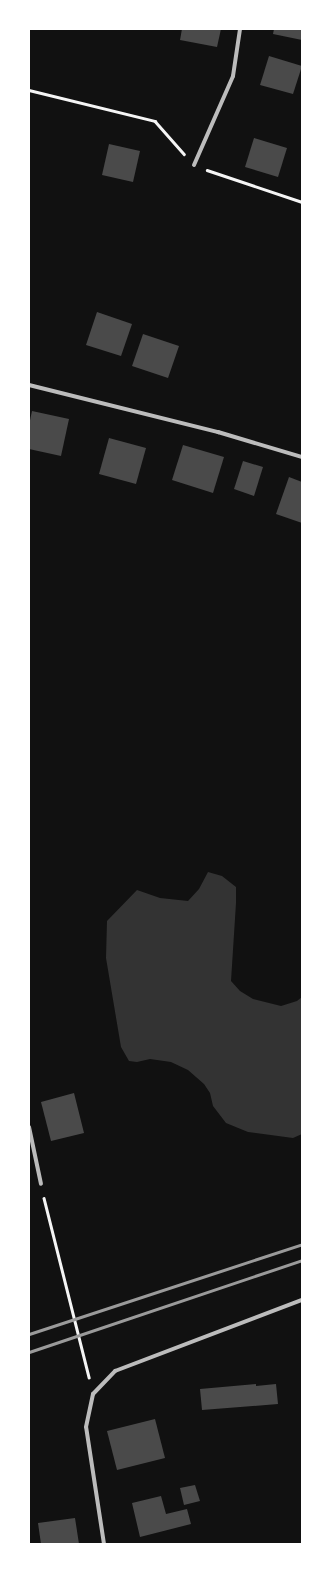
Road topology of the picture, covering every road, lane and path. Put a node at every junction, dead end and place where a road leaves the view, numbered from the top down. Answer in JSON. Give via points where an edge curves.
{"nodes":[{"id":1,"x":240,"y":29,"type":"edge"},
{"id":2,"x":29,"y":90,"type":"edge"},
{"id":3,"x":194,"y":165,"type":"junction"},
{"id":4,"x":302,"y":202,"type":"edge"},
{"id":5,"x":29,"y":385,"type":"edge"},
{"id":6,"x":302,"y":457,"type":"edge"},
{"id":7,"x":29,"y":1127,"type":"edge"},
{"id":8,"x":41,"y":1184,"type":"joint"},
{"id":9,"x":302,"y":1300,"type":"edge"},
{"id":10,"x":93,"y":1394,"type":"junction"},
{"id":11,"x":104,"y":1544,"type":"edge"}],
"edges":[{"from":1,"to":3,"type":"street","via":[[233,76]]},
{"from":2,"to":3,"type":"path","via":[[155,121]]},
{"from":3,"to":4,"type":"path"},
{"from":5,"to":6,"type":"street","via":[[218,432]]},
{"from":7,"to":8,"type":"street"},
{"from":8,"to":10,"type":"path"},
{"from":9,"to":10,"type":"street","via":[[115,1371]]},
{"from":10,"to":11,"type":"street","via":[[86,1427]]}]}
